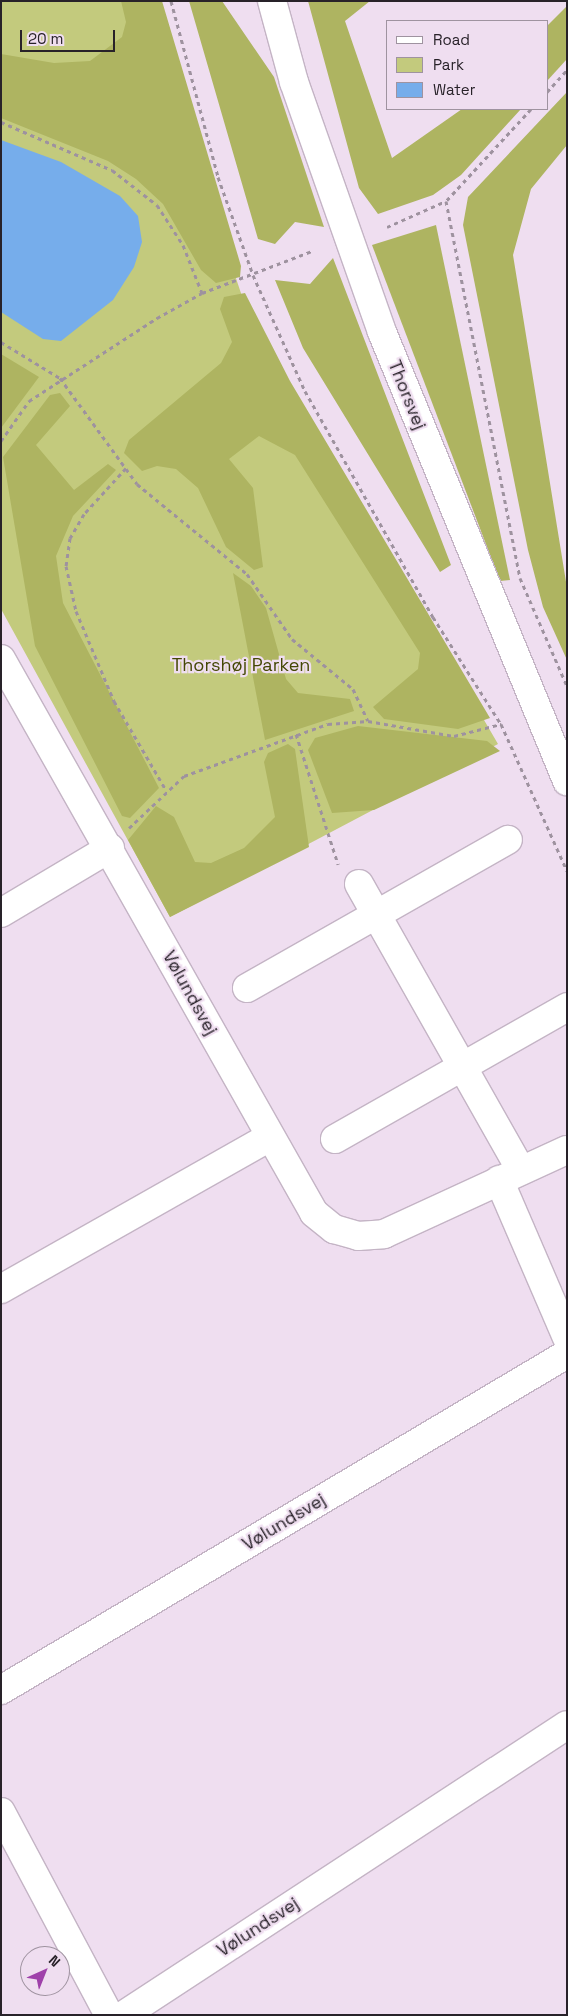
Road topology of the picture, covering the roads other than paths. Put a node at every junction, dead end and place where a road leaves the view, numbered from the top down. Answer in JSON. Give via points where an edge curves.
{"nodes":[{"id":1,"x":272,"y":1,"type":"edge"},
{"id":2,"x":1,"y":659,"type":"edge"},
{"id":3,"x":567,"y":781,"type":"edge"},
{"id":4,"x":508,"y":840,"type":"dead end"},
{"id":5,"x":110,"y":848,"type":"junction"},
{"id":6,"x":359,"y":884,"type":"road end"},
{"id":7,"x":1,"y":913,"type":"edge"},
{"id":8,"x":376,"y":915,"type":"junction"},
{"id":9,"x":247,"y":988,"type":"dead end"},
{"id":10,"x":567,"y":1007,"type":"edge"},
{"id":11,"x":462,"y":1066,"type":"junction"},
{"id":12,"x":270,"y":1137,"type":"junction"},
{"id":13,"x":334,"y":1138,"type":"dead end"},
{"id":14,"x":567,"y":1150,"type":"edge"},
{"id":15,"x":510,"y":1175,"type":"junction"},
{"id":16,"x":1,"y":1289,"type":"edge"},
{"id":17,"x":567,"y":1338,"type":"edge"},
{"id":18,"x":567,"y":1354,"type":"edge"},
{"id":19,"x":1,"y":1690,"type":"edge"},
{"id":20,"x":567,"y":1725,"type":"edge"},
{"id":21,"x":1,"y":1812,"type":"edge"},
{"id":22,"x":108,"y":2015,"type":"edge"},
{"id":23,"x":124,"y":2015,"type":"edge"}],
"edges":[{"from":1,"to":3,"type":"street","name":"Thorsvej","via":[[294,82],[382,332]]},
{"from":2,"to":5,"type":"street","name":"Vølundsvej"},
{"from":4,"to":8,"type":"street"},
{"from":5,"to":7,"type":"street"},
{"from":5,"to":12,"type":"street","name":"Vølundsvej"},
{"from":6,"to":8,"type":"street"},
{"from":8,"to":9,"type":"street"},
{"from":8,"to":11,"type":"street"},
{"from":10,"to":11,"type":"street"},
{"from":11,"to":13,"type":"street"},
{"from":11,"to":15,"type":"street"},
{"from":12,"to":15,"type":"street","name":"Vølundsvej","via":[[314,1213],[334,1229],[358,1236],[384,1234]]},
{"from":12,"to":16,"type":"street"},
{"from":14,"to":15,"type":"street","name":"Vølundsvej"},
{"from":15,"to":17,"type":"street"},
{"from":18,"to":19,"type":"street","name":"Vølundsvej"},
{"from":20,"to":23,"type":"street","name":"Vølundsvej"},
{"from":21,"to":22,"type":"street"}]}
